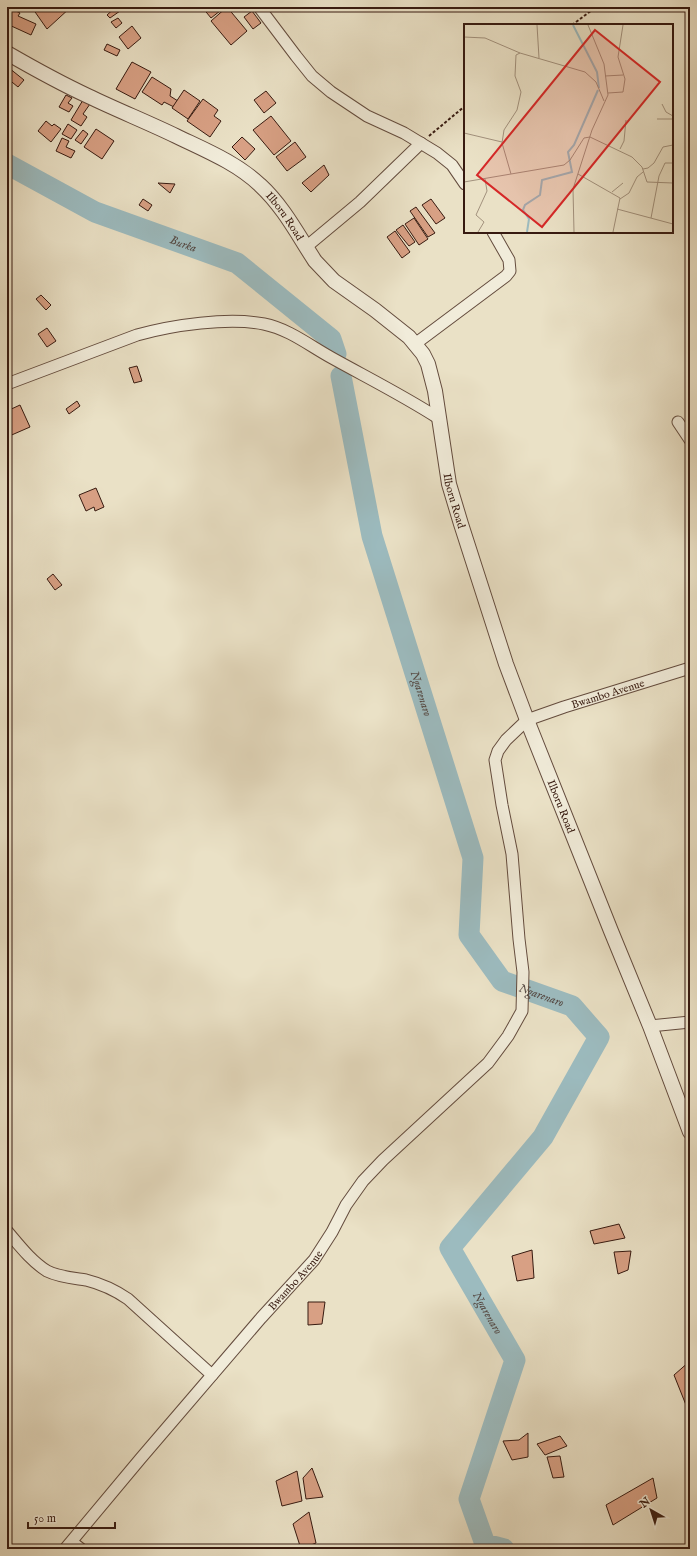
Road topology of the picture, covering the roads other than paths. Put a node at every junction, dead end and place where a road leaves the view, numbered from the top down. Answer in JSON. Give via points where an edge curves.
{"nodes":[{"id":1,"x":259,"y":7,"type":"edge"},
{"id":2,"x":7,"y":53,"type":"edge"},
{"id":3,"x":421,"y":143,"type":"junction"},
{"id":4,"x":464,"y":183,"type":"edge"},
{"id":5,"x":494,"y":233,"type":"edge"},
{"id":6,"x":306,"y":247,"type":"junction"},
{"id":7,"x":416,"y":344,"type":"junction"},
{"id":8,"x":7,"y":384,"type":"edge"},
{"id":9,"x":438,"y":418,"type":"junction"},
{"id":10,"x":678,"y":422,"type":"dead end"},
{"id":11,"x":690,"y":440,"type":"edge"},
{"id":12,"x":690,"y":668,"type":"edge"},
{"id":13,"x":526,"y":720,"type":"junction"},
{"id":14,"x":690,"y":1022,"type":"edge"},
{"id":15,"x":650,"y":1026,"type":"junction"},
{"id":16,"x":690,"y":1132,"type":"edge"},
{"id":17,"x":7,"y":1231,"type":"edge"},
{"id":18,"x":212,"y":1375,"type":"junction"},
{"id":19,"x":73,"y":1547,"type":"edge"}],
"edges":[{"from":1,"to":3,"type":"street","via":[[312,76],[331,92],[367,116]]},
{"from":2,"to":6,"type":"street","name":"Ilboru Road","via":[[89,97],[177,136],[241,170],[261,186],[277,204]]},
{"from":3,"to":4,"type":"street","via":[[452,165]]},
{"from":3,"to":6,"type":"street","via":[[360,202]]},
{"from":5,"to":7,"type":"street","via":[[509,260],[510,271]]},
{"from":6,"to":7,"type":"street","name":"Ilboru Road","via":[[334,281],[379,313]]},
{"from":7,"to":9,"type":"street","name":"Ilboru Road","via":[[428,364]]},
{"from":8,"to":9,"type":"street","via":[[159,329],[212,322],[243,322],[264,324],[284,330]]},
{"from":9,"to":13,"type":"street","name":"Ilboru Road","via":[[449,484]]},
{"from":10,"to":11,"type":"street"},
{"from":12,"to":13,"type":"street","name":"Bwambo Avenue"},
{"from":13,"to":15,"type":"street","name":"Ilboru Road"},
{"from":13,"to":18,"type":"street","name":"Bwambo Avenue","via":[[506,740],[495,760],[512,854],[524,972],[522,1011],[488,1063],[363,1181],[314,1260]]},
{"from":14,"to":15,"type":"street"},
{"from":15,"to":16,"type":"street","name":"Ilboru Road"},
{"from":17,"to":18,"type":"street","via":[[35,1262],[48,1271],[106,1286],[128,1299]]},
{"from":18,"to":19,"type":"street","name":"Bwambo Avenue","via":[[141,1458]]}]}
